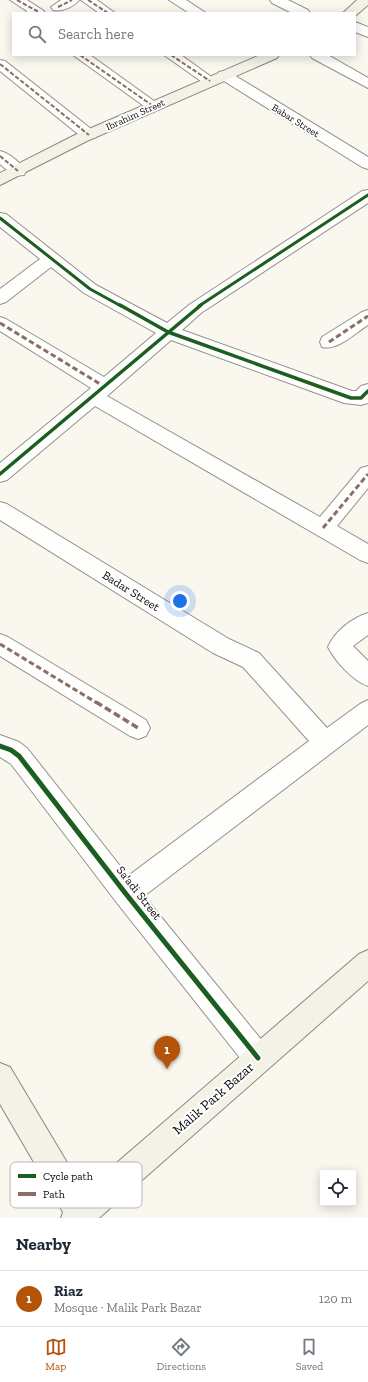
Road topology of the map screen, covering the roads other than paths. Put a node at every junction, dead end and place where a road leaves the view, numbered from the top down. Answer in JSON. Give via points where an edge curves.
{"nodes":[{"id":1,"x":17,"y":0,"type":"edge"},
{"id":2,"x":72,"y":0,"type":"edge"},
{"id":3,"x":88,"y":0,"type":"edge"},
{"id":4,"x":176,"y":0,"type":"edge"},
{"id":5,"x":277,"y":0,"type":"edge"},
{"id":6,"x":366,"y":0,"type":"edge"},
{"id":7,"x":58,"y":7,"type":"dead end"},
{"id":8,"x":35,"y":12,"type":"edge"},
{"id":9,"x":106,"y":12,"type":"edge"},
{"id":10,"x":197,"y":12,"type":"edge"},
{"id":11,"x":301,"y":12,"type":"edge"},
{"id":12,"x":351,"y":12,"type":"edge"},
{"id":13,"x":356,"y":27,"type":"edge"},
{"id":14,"x":368,"y":34,"type":"edge"},
{"id":15,"x":81,"y":56,"type":"edge"},
{"id":16,"x":172,"y":56,"type":"edge"},
{"id":17,"x":270,"y":56,"type":"edge"},
{"id":18,"x":319,"y":56,"type":"edge"},
{"id":19,"x":0,"y":64,"type":"edge"},
{"id":20,"x":224,"y":75,"type":"junction"},
{"id":21,"x":210,"y":81,"type":"junction"},
{"id":22,"x":368,"y":84,"type":"edge"},
{"id":23,"x":153,"y":106,"type":"junction"},
{"id":24,"x":90,"y":135,"type":"junction"},
{"id":25,"x":0,"y":156,"type":"edge"},
{"id":26,"x":368,"y":164,"type":"edge"},
{"id":27,"x":18,"y":171,"type":"junction"},
{"id":28,"x":0,"y":180,"type":"edge"},
{"id":29,"x":368,"y":195,"type":"edge"},
{"id":30,"x":0,"y":218,"type":"edge"},
{"id":31,"x":51,"y":259,"type":"junction"},
{"id":32,"x":0,"y":298,"type":"edge"},
{"id":33,"x":368,"y":316,"type":"edge"},
{"id":34,"x":0,"y":323,"type":"edge"},
{"id":35,"x":168,"y":332,"type":"junction"},
{"id":36,"x":329,"y":342,"type":"dead end"},
{"id":37,"x":368,"y":391,"type":"edge"},
{"id":38,"x":99,"y":392,"type":"junction"},
{"id":39,"x":2,"y":469,"type":"edge"},
{"id":40,"x":368,"y":474,"type":"edge"},
{"id":41,"x":0,"y":510,"type":"edge"},
{"id":42,"x":323,"y":528,"type":"junction"},
{"id":43,"x":368,"y":554,"type":"edge"},
{"id":44,"x":368,"y":622,"type":"edge"},
{"id":45,"x":0,"y":644,"type":"edge"},
{"id":46,"x":368,"y":676,"type":"edge"},
{"id":47,"x":368,"y":711,"type":"edge"},
{"id":48,"x":138,"y":728,"type":"dead end"},
{"id":49,"x":326,"y":743,"type":"junction"},
{"id":50,"x":0,"y":746,"type":"edge"},
{"id":51,"x":126,"y":894,"type":"junction"},
{"id":52,"x":368,"y":963,"type":"edge"},
{"id":53,"x":258,"y":1058,"type":"junction"},
{"id":54,"x":0,"y":1077,"type":"edge"},
{"id":55,"x":48,"y":1162,"type":"edge"},
{"id":56,"x":140,"y":1162,"type":"edge"},
{"id":57,"x":87,"y":1208,"type":"edge"},
{"id":58,"x":78,"y":1216,"type":"edge"}],
"edges":[{"from":1,"to":8,"type":"street","via":[[37,11]]},
{"from":2,"to":7,"type":"street"},
{"from":3,"to":9,"type":"street"},
{"from":4,"to":10,"type":"street"},
{"from":5,"to":11,"type":"street"},
{"from":6,"to":12,"type":"main road"},
{"from":13,"to":14,"type":"street"},
{"from":15,"to":23,"type":"street"},
{"from":16,"to":21,"type":"street"},
{"from":17,"to":20,"type":"main road","name":"Ibrahim Street"},
{"from":18,"to":22,"type":"street"},
{"from":19,"to":24,"type":"street"},
{"from":20,"to":21,"type":"main road","name":"Ibrahim Street"},
{"from":20,"to":26,"type":"street","name":"Babar Street"},
{"from":21,"to":23,"type":"main road","name":"Ibrahim Street"},
{"from":23,"to":24,"type":"main road","name":"Ibrahim Street"},
{"from":24,"to":27,"type":"main road","name":"Ibrahim Street"},
{"from":25,"to":27,"type":"street"},
{"from":27,"to":28,"type":"main road","name":"Ibrahim Street"},
{"from":29,"to":35,"type":"street","via":[[195,308]]},
{"from":30,"to":31,"type":"street"},
{"from":31,"to":32,"type":"street"},
{"from":31,"to":35,"type":"street","via":[[90,289]]},
{"from":33,"to":36,"type":"street"},
{"from":34,"to":38,"type":"street"},
{"from":35,"to":37,"type":"street","via":[[351,398],[361,398]]},
{"from":35,"to":38,"type":"street"},
{"from":38,"to":39,"type":"street"},
{"from":38,"to":42,"type":"street"},
{"from":40,"to":42,"type":"street"},
{"from":41,"to":49,"type":"street","name":"Badar Street","via":[[221,646],[251,660]]},
{"from":42,"to":43,"type":"street"},
{"from":44,"to":46,"type":"street","via":[[344,640],[339,647]]},
{"from":45,"to":48,"type":"street"},
{"from":47,"to":49,"type":"street"},
{"from":49,"to":51,"type":"street"},
{"from":50,"to":51,"type":"street","name":"Sa'adi Street","via":[[19,756]]},
{"from":51,"to":53,"type":"street","name":"Sa'adi Street"},
{"from":52,"to":53,"type":"main road","name":"Malik Park Bazar"},
{"from":53,"to":56,"type":"main road","name":"Malik Park Bazar"},
{"from":54,"to":55,"type":"main road"},
{"from":57,"to":58,"type":"main road","name":"Malik Park Bazar"}]}
